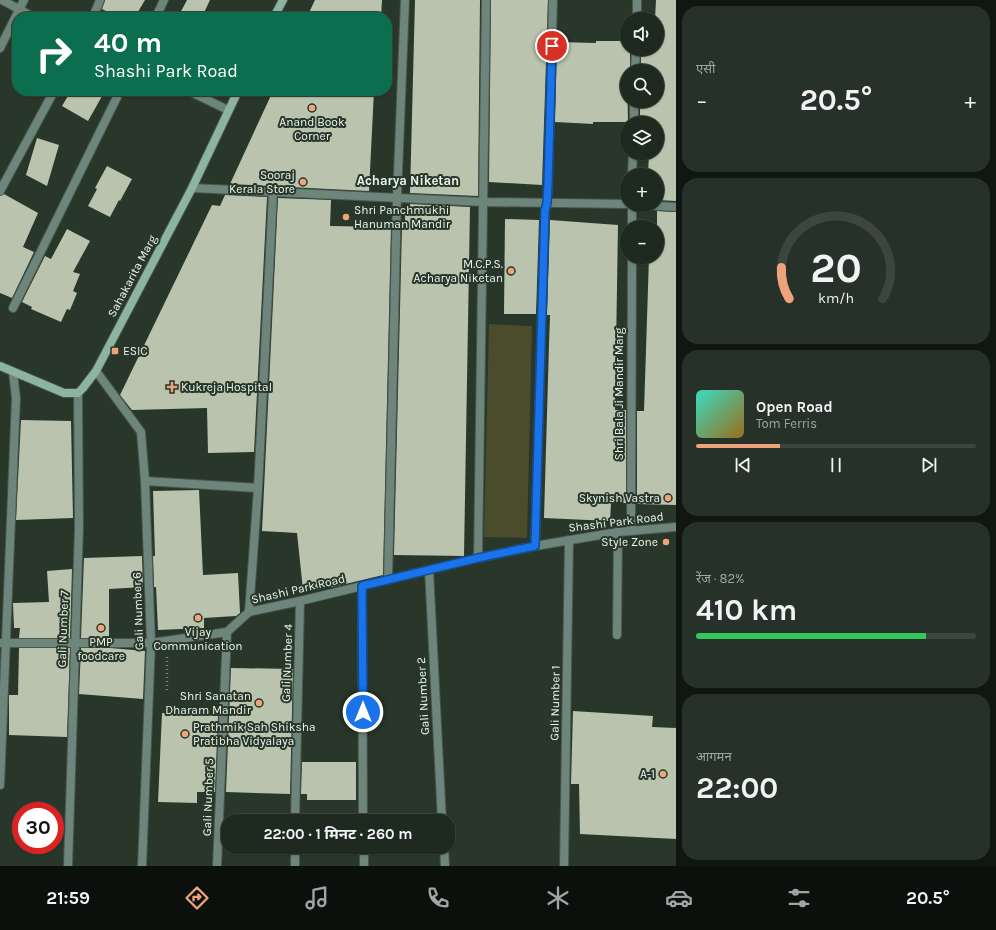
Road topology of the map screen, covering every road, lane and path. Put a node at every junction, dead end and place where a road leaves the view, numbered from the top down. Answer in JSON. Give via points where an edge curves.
{"nodes":[{"id":1,"x":2,"y":0,"type":"edge"},
{"id":2,"x":24,"y":0,"type":"edge"},
{"id":3,"x":100,"y":0,"type":"edge"},
{"id":4,"x":164,"y":0,"type":"edge"},
{"id":5,"x":283,"y":0,"type":"edge"},
{"id":6,"x":405,"y":0,"type":"edge"},
{"id":7,"x":486,"y":0,"type":"edge"},
{"id":8,"x":553,"y":0,"type":"edge"},
{"id":9,"x":637,"y":0,"type":"edge"},
{"id":10,"x":20,"y":10,"type":"junction"},
{"id":11,"x":24,"y":12,"type":"edge"},
{"id":12,"x":95,"y":12,"type":"edge"},
{"id":13,"x":158,"y":12,"type":"edge"},
{"id":14,"x":277,"y":12,"type":"edge"},
{"id":15,"x":637,"y":12,"type":"edge"},
{"id":16,"x":12,"y":25,"type":"edge"},
{"id":17,"x":0,"y":48,"type":"edge"},
{"id":18,"x":51,"y":96,"type":"edge"},
{"id":19,"x":118,"y":96,"type":"edge"},
{"id":20,"x":199,"y":96,"type":"edge"},
{"id":21,"x":235,"y":96,"type":"edge"},
{"id":22,"x":228,"y":110,"type":"junction"},
{"id":23,"x":192,"y":188,"type":"junction"},
{"id":24,"x":0,"y":191,"type":"edge"},
{"id":25,"x":273,"y":193,"type":"junction"},
{"id":26,"x":397,"y":198,"type":"junction"},
{"id":27,"x":483,"y":202,"type":"junction"},
{"id":28,"x":547,"y":203,"type":"junction"},
{"id":29,"x":620,"y":204,"type":"edge"},
{"id":30,"x":664,"y":206,"type":"edge"},
{"id":31,"x":676,"y":207,"type":"edge"},
{"id":32,"x":632,"y":264,"type":"edge"},
{"id":33,"x":12,"y":308,"type":"dead end"},
{"id":34,"x":0,"y":366,"type":"edge"},
{"id":35,"x":96,"y":371,"type":"junction"},
{"id":36,"x":13,"y":372,"type":"junction"},
{"id":37,"x":78,"y":392,"type":"junction"},
{"id":38,"x":145,"y":481,"type":"junction"},
{"id":39,"x":258,"y":488,"type":"junction"},
{"id":40,"x":676,"y":527,"type":"edge"},
{"id":41,"x":631,"y":531,"type":"junction"},
{"id":42,"x":618,"y":532,"type":"junction"},
{"id":43,"x":569,"y":540,"type":"junction"},
{"id":44,"x":535,"y":546,"type":"junction"},
{"id":45,"x":478,"y":558,"type":"junction"},
{"id":46,"x":429,"y":570,"type":"junction"},
{"id":47,"x":388,"y":580,"type":"junction"},
{"id":48,"x":362,"y":586,"type":"junction"},
{"id":49,"x":300,"y":601,"type":"junction"},
{"id":50,"x":249,"y":612,"type":"junction"},
{"id":51,"x":227,"y":632,"type":"junction"},
{"id":52,"x":617,"y":635,"type":"dead end"},
{"id":53,"x":167,"y":641,"type":"junction"},
{"id":54,"x":3,"y":643,"type":"edge"},
{"id":55,"x":74,"y":643,"type":"junction"},
{"id":56,"x":151,"y":644,"type":"junction"},
{"id":57,"x":167,"y":690,"type":"dead end"},
{"id":58,"x":0,"y":785,"type":"edge"},
{"id":59,"x":295,"y":814,"type":"edge"},
{"id":60,"x":363,"y":814,"type":"edge"},
{"id":61,"x":442,"y":814,"type":"edge"},
{"id":62,"x":295,"y":854,"type":"edge"},
{"id":63,"x":364,"y":854,"type":"edge"},
{"id":64,"x":444,"y":854,"type":"edge"},
{"id":65,"x":68,"y":866,"type":"edge"},
{"id":66,"x":142,"y":866,"type":"edge"},
{"id":67,"x":217,"y":866,"type":"edge"},
{"id":68,"x":295,"y":866,"type":"edge"},
{"id":69,"x":364,"y":866,"type":"edge"},
{"id":70,"x":444,"y":866,"type":"edge"},
{"id":71,"x":564,"y":866,"type":"edge"}],
"edges":[{"from":1,"to":10,"type":"street"},
{"from":2,"to":10,"type":"street"},
{"from":3,"to":12,"type":"street"},
{"from":4,"to":13,"type":"street"},
{"from":5,"to":14,"type":"street"},
{"from":6,"to":26,"type":"street"},
{"from":7,"to":27,"type":"street"},
{"from":8,"to":28,"type":"street"},
{"from":9,"to":15,"type":"street"},
{"from":10,"to":11,"type":"street"},
{"from":16,"to":17,"type":"street"},
{"from":18,"to":24,"type":"street"},
{"from":19,"to":33,"type":"street"},
{"from":20,"to":22,"type":"street"},
{"from":21,"to":22,"type":"street","name":"Sahakarita Marg"},
{"from":22,"to":23,"type":"street","name":"Sahakarita Marg"},
{"from":23,"to":25,"type":"street"},
{"from":23,"to":35,"type":"street","name":"Sahakarita Marg"},
{"from":25,"to":26,"type":"street"},
{"from":25,"to":39,"type":"street"},
{"from":26,"to":27,"type":"street"},
{"from":26,"to":47,"type":"street"},
{"from":27,"to":28,"type":"street"},
{"from":27,"to":45,"type":"street"},
{"from":28,"to":29,"type":"street"},
{"from":28,"to":44,"type":"street"},
{"from":30,"to":31,"type":"street"},
{"from":32,"to":41,"type":"street","name":"Shri Bala Ji Mandir Marg"},
{"from":34,"to":36,"type":"street"},
{"from":35,"to":37,"type":"street","name":"Sahakarita Marg"},
{"from":35,"to":38,"type":"street","name":"Gali Number 6","via":[[141,432]]},
{"from":36,"to":37,"type":"street","via":[[64,393]]},
{"from":36,"to":54,"type":"street","via":[[16,398]]},
{"from":37,"to":55,"type":"street","name":"Gali Number 7","via":[[79,528]]},
{"from":38,"to":39,"type":"street"},
{"from":38,"to":56,"type":"street","name":"Gali Number 6"},
{"from":39,"to":50,"type":"street"},
{"from":40,"to":41,"type":"street","name":"Shashi Park Road"},
{"from":41,"to":42,"type":"street","name":"Shashi Park Road"},
{"from":42,"to":43,"type":"street","name":"Shashi Park Road"},
{"from":42,"to":52,"type":"street"},
{"from":43,"to":44,"type":"street","name":"Shashi Park Road"},
{"from":43,"to":71,"type":"street","name":"Gali Number 1"},
{"from":44,"to":45,"type":"street","name":"Shashi Park Road"},
{"from":45,"to":46,"type":"street","name":"Shashi Park Road"},
{"from":46,"to":47,"type":"street","name":"Shashi Park Road"},
{"from":46,"to":61,"type":"street","name":"Gali Number 2"},
{"from":47,"to":48,"type":"street","name":"Shashi Park Road"},
{"from":48,"to":49,"type":"street","name":"Shashi Park Road"},
{"from":48,"to":60,"type":"street"},
{"from":49,"to":50,"type":"street","name":"Shashi Park Road"},
{"from":49,"to":59,"type":"street","name":"Gali Number 4"},
{"from":50,"to":51,"type":"street","name":"Shashi Park Road"},
{"from":51,"to":53,"type":"street"},
{"from":51,"to":67,"type":"street","name":"Gali Number 5"},
{"from":53,"to":56,"type":"street"},
{"from":53,"to":57,"type":"path"},
{"from":54,"to":55,"type":"street"},
{"from":54,"to":58,"type":"street"},
{"from":55,"to":56,"type":"street"},
{"from":55,"to":65,"type":"street","name":"Gali Number 7"},
{"from":56,"to":66,"type":"street","name":"Gali Number 6"},
{"from":62,"to":68,"type":"street"},
{"from":63,"to":69,"type":"street"},
{"from":64,"to":70,"type":"street"}]}
